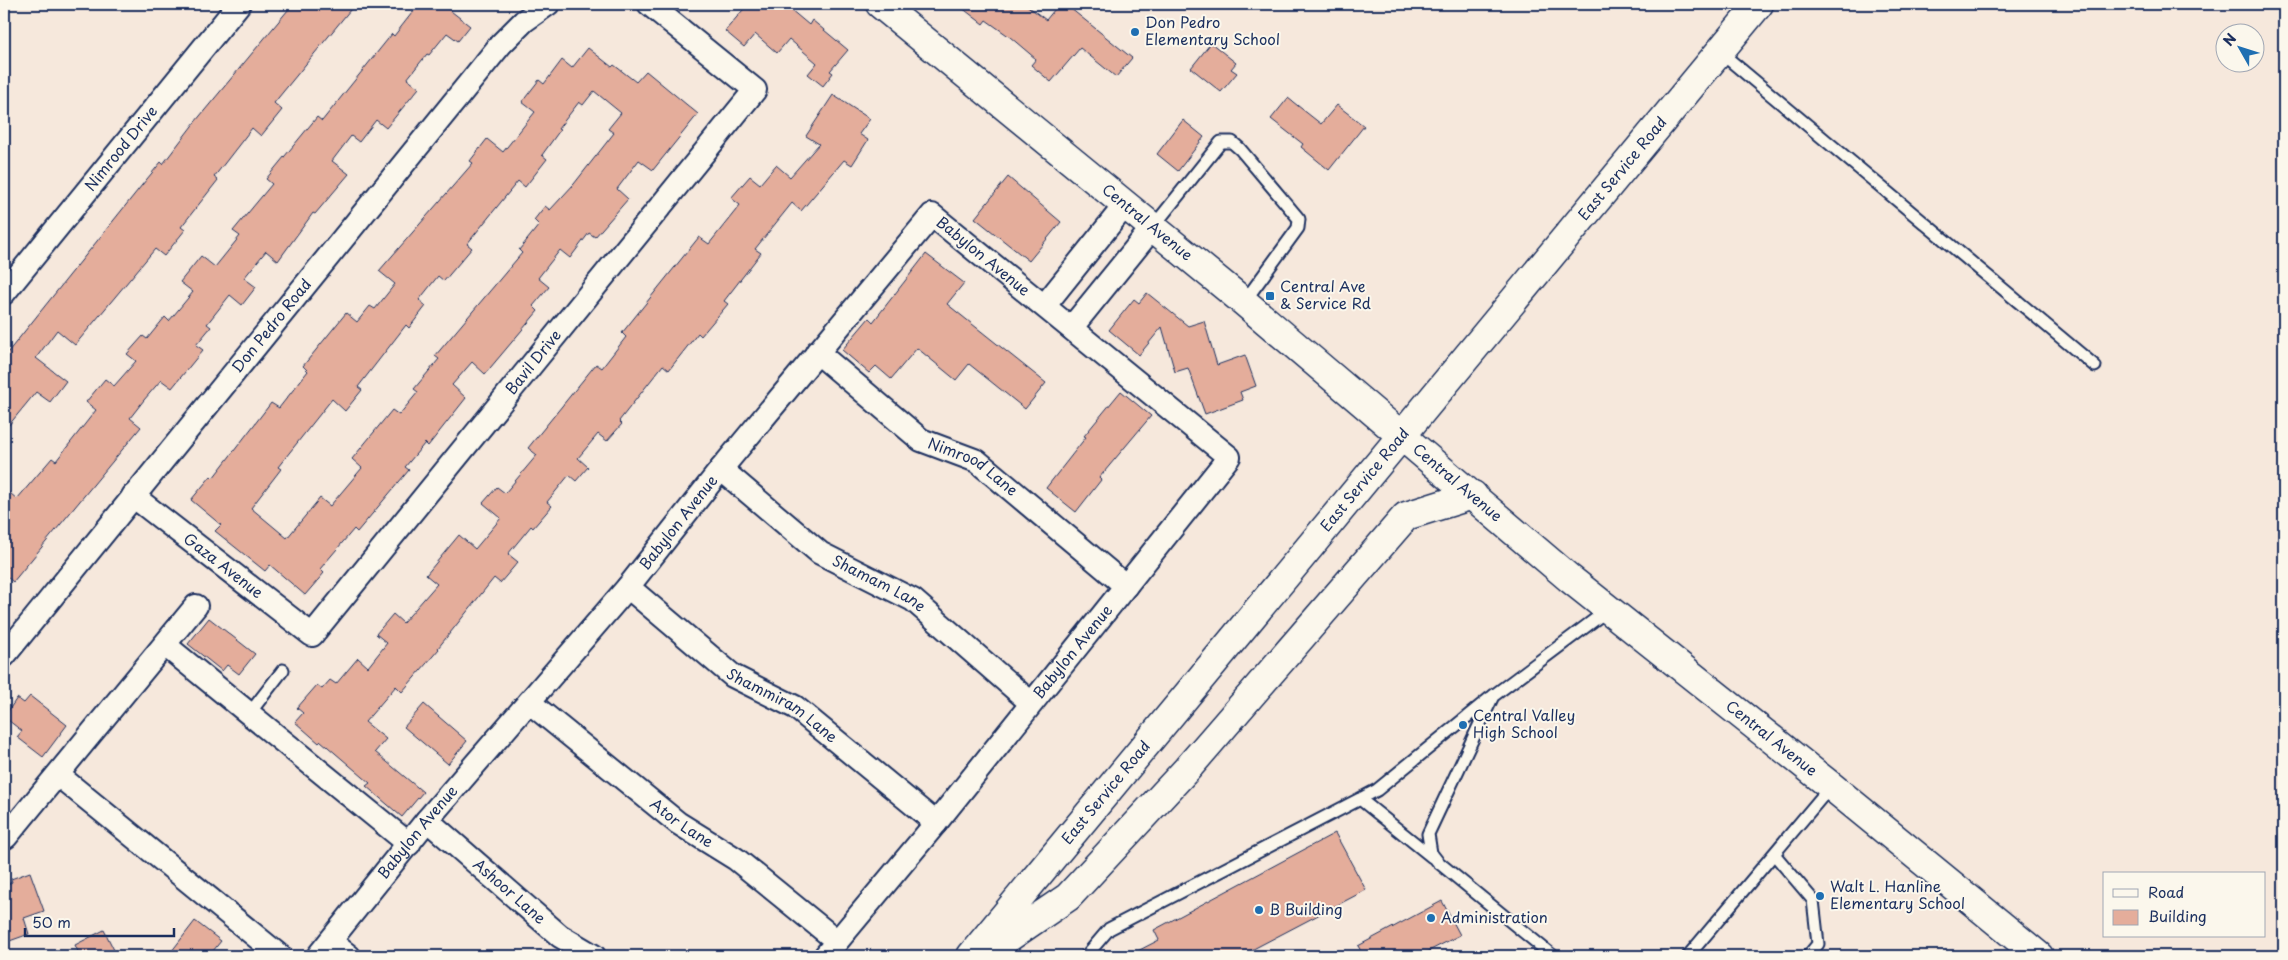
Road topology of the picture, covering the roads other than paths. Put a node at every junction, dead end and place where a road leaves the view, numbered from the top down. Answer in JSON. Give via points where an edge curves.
{"nodes":[{"id":1,"x":239,"y":4,"type":"edge"},
{"id":2,"x":548,"y":4,"type":"edge"},
{"id":3,"x":649,"y":4,"type":"edge"},
{"id":4,"x":880,"y":4,"type":"edge"},
{"id":5,"x":1759,"y":4,"type":"edge"},
{"id":6,"x":1720,"y":52,"type":"junction"},
{"id":7,"x":1126,"y":204,"type":"junction"},
{"id":8,"x":1153,"y":227,"type":"junction"},
{"id":9,"x":4,"y":294,"type":"edge"},
{"id":10,"x":1244,"y":302,"type":"junction"},
{"id":11,"x":1045,"y":305,"type":"junction"},
{"id":12,"x":1072,"y":327,"type":"junction"},
{"id":13,"x":817,"y":352,"type":"junction"},
{"id":14,"x":2096,"y":366,"type":"dead end"},
{"id":15,"x":1402,"y":436,"type":"junction"},
{"id":16,"x":721,"y":469,"type":"junction"},
{"id":17,"x":133,"y":496,"type":"junction"},
{"id":18,"x":1473,"y":496,"type":"junction"},
{"id":19,"x":1126,"y":586,"type":"junction"},
{"id":20,"x":628,"y":587,"type":"junction"},
{"id":21,"x":196,"y":606,"type":"dead end"},
{"id":22,"x":1609,"y":609,"type":"junction"},
{"id":23,"x":312,"y":635,"type":"joint"},
{"id":24,"x":165,"y":645,"type":"junction"},
{"id":25,"x":4,"y":656,"type":"edge"},
{"id":26,"x":283,"y":670,"type":"dead end"},
{"id":27,"x":1493,"y":696,"type":"junction"},
{"id":28,"x":529,"y":702,"type":"junction"},
{"id":29,"x":1031,"y":703,"type":"junction"},
{"id":30,"x":249,"y":714,"type":"junction"},
{"id":31,"x":58,"y":775,"type":"junction"},
{"id":32,"x":1831,"y":786,"type":"junction"},
{"id":33,"x":1360,"y":799,"type":"junction"},
{"id":34,"x":427,"y":820,"type":"junction"},
{"id":35,"x":936,"y":823,"type":"junction"},
{"id":36,"x":6,"y":837,"type":"dead end"},
{"id":37,"x":409,"y":844,"type":"junction"},
{"id":38,"x":1774,"y":854,"type":"junction"},
{"id":39,"x":1438,"y":862,"type":"junction"},
{"id":40,"x":324,"y":949,"type":"edge"},
{"id":41,"x":831,"y":949,"type":"edge"},
{"id":42,"x":280,"y":956,"type":"edge"},
{"id":43,"x":349,"y":956,"type":"edge"},
{"id":44,"x":594,"y":956,"type":"edge"},
{"id":45,"x":971,"y":956,"type":"edge"},
{"id":46,"x":980,"y":956,"type":"edge"},
{"id":47,"x":1086,"y":956,"type":"edge"},
{"id":48,"x":1553,"y":956,"type":"edge"},
{"id":49,"x":1688,"y":956,"type":"edge"},
{"id":50,"x":1808,"y":956,"type":"edge"},
{"id":51,"x":2040,"y":956,"type":"edge"}],
"edges":[{"from":1,"to":9,"type":"street","name":"Nimrood Drive"},
{"from":2,"to":17,"type":"street","name":"Don Pedro Road","via":[[524,21],[501,44]]},
{"from":3,"to":23,"type":"street","name":"Bavil Drive","via":[[755,90]]},
{"from":4,"to":7,"type":"street","name":"Central Avenue"},
{"from":5,"to":6,"type":"street","name":"East Service Road"},
{"from":6,"to":14,"type":"lane"},
{"from":6,"to":15,"type":"street","name":"East Service Road"},
{"from":7,"to":8,"type":"street","name":"Central Avenue"},
{"from":7,"to":11,"type":"street","name":"Babylon Avenue"},
{"from":8,"to":10,"type":"street","name":"Central Avenue"},
{"from":8,"to":10,"type":"lane","via":[[1221,142],[1232,142],[1299,219],[1298,228]]},
{"from":8,"to":12,"type":"street"},
{"from":10,"to":15,"type":"street","name":"Central Avenue"},
{"from":11,"to":12,"type":"street","name":"Babylon Avenue"},
{"from":11,"to":13,"type":"street","name":"Babylon Avenue","via":[[932,215]]},
{"from":12,"to":19,"type":"street","name":"Babylon Avenue","via":[[1229,457]]},
{"from":13,"to":16,"type":"street","name":"Babylon Avenue"},
{"from":13,"to":19,"type":"street","name":"Nimrood Lane","via":[[921,440],[978,461]]},
{"from":15,"to":18,"type":"street","name":"Central Avenue"},
{"from":15,"to":45,"type":"street","name":"East Service Road"},
{"from":16,"to":20,"type":"street","name":"Babylon Avenue"},
{"from":16,"to":29,"type":"street","name":"Shamam Lane","via":[[820,553],[913,600]]},
{"from":17,"to":23,"type":"street","name":"Gaza Avenue"},
{"from":17,"to":25,"type":"street","name":"Don Pedro Road"},
{"from":18,"to":22,"type":"street","name":"Central Avenue"},
{"from":18,"to":46,"type":"street","via":[[1406,516],[1187,770],[1068,897]]},
{"from":19,"to":29,"type":"street","name":"Babylon Avenue"},
{"from":20,"to":28,"type":"street","name":"Babylon Avenue"},
{"from":20,"to":35,"type":"street","name":"Shammiram Lane","via":[[734,676],[795,707]]},
{"from":21,"to":24,"type":"street"},
{"from":22,"to":27,"type":"lane"},
{"from":22,"to":32,"type":"street","name":"Central Avenue"},
{"from":24,"to":30,"type":"street"},
{"from":24,"to":31,"type":"street"},
{"from":26,"to":30,"type":"lane"},
{"from":27,"to":33,"type":"lane","via":[[1377,790]]},
{"from":27,"to":39,"type":"lane","via":[[1428,834],[1431,853]]},
{"from":28,"to":34,"type":"street","name":"Babylon Avenue"},
{"from":28,"to":41,"type":"street","name":"Ator Lane","via":[[678,823],[736,859]]},
{"from":29,"to":35,"type":"street","name":"Babylon Avenue"},
{"from":30,"to":37,"type":"street"},
{"from":31,"to":36,"type":"street"},
{"from":31,"to":42,"type":"street"},
{"from":32,"to":38,"type":"lane"},
{"from":32,"to":51,"type":"street","name":"Central Avenue"},
{"from":33,"to":39,"type":"lane"},
{"from":33,"to":47,"type":"lane","via":[[1109,929]]},
{"from":34,"to":37,"type":"street","name":"Babylon Avenue"},
{"from":34,"to":44,"type":"street","name":"Ashoor Lane","via":[[560,936]]},
{"from":35,"to":41,"type":"street","name":"Babylon Avenue"},
{"from":37,"to":40,"type":"street","name":"Babylon Avenue"},
{"from":38,"to":49,"type":"lane"},
{"from":38,"to":50,"type":"lane","via":[[1812,900],[1818,944]]},
{"from":39,"to":48,"type":"lane"},
{"from":40,"to":43,"type":"street","name":"Babylon Avenue"}]}
